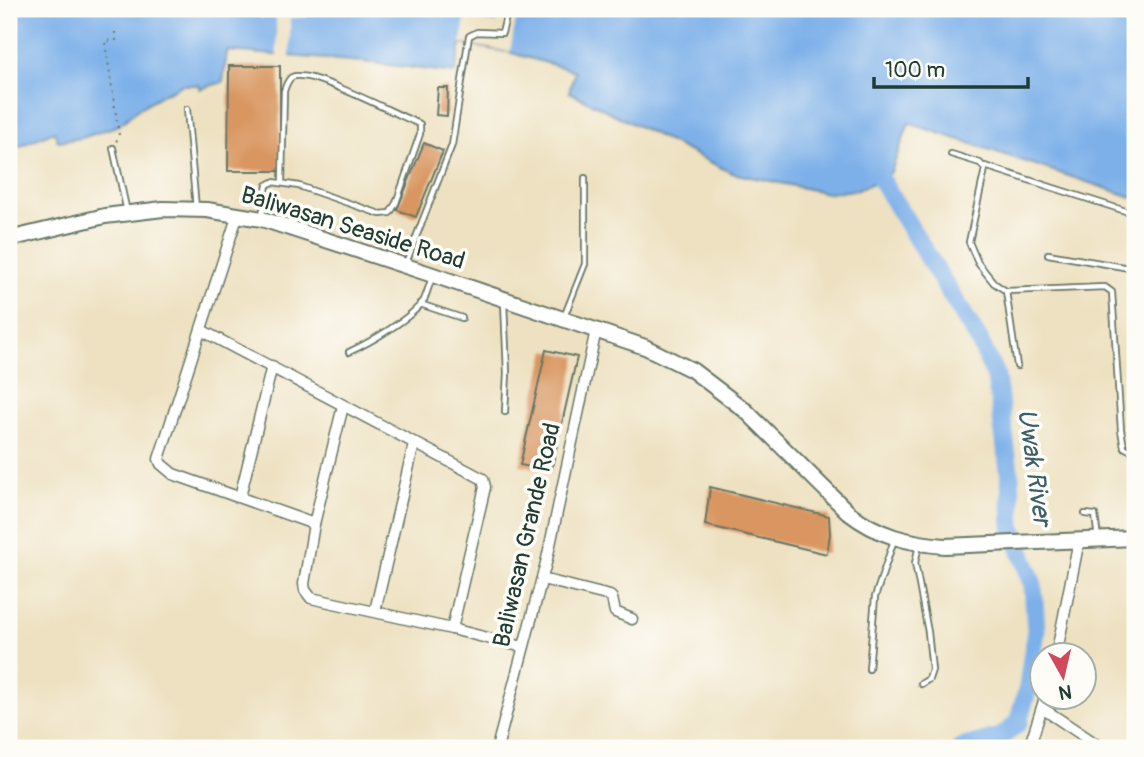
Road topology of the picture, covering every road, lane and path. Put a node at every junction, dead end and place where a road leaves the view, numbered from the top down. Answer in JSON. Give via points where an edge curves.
{"nodes":[{"id":1,"x":508,"y":9,"type":"edge"},
{"id":2,"x":115,"y":32,"type":"dead end"},
{"id":3,"x":187,"y":109,"type":"dead end"},
{"id":4,"x":113,"y":148,"type":"joint"},
{"id":5,"x":951,"y":154,"type":"dead end"},
{"id":6,"x":984,"y":166,"type":"junction"},
{"id":7,"x":585,"y":178,"type":"dead end"},
{"id":8,"x":282,"y":182,"type":"junction"},
{"id":9,"x":196,"y":209,"type":"junction"},
{"id":10,"x":127,"y":213,"type":"junction"},
{"id":11,"x":238,"y":214,"type":"junction"},
{"id":12,"x":1135,"y":214,"type":"edge"},
{"id":13,"x":262,"y":219,"type":"junction"},
{"id":14,"x":9,"y":239,"type":"edge"},
{"id":15,"x":1048,"y":254,"type":"dead end"},
{"id":16,"x":405,"y":266,"type":"junction"},
{"id":17,"x":1135,"y":269,"type":"edge"},
{"id":18,"x":433,"y":275,"type":"junction"},
{"id":19,"x":1006,"y":291,"type":"junction"},
{"id":20,"x":504,"y":301,"type":"junction"},
{"id":21,"x":420,"y":304,"type":"junction"},
{"id":22,"x":462,"y":318,"type":"dead end"},
{"id":23,"x":563,"y":320,"type":"junction"},
{"id":24,"x":201,"y":330,"type":"junction"},
{"id":25,"x":596,"y":330,"type":"junction"},
{"id":26,"x":349,"y":352,"type":"dead end"},
{"id":27,"x":272,"y":366,"type":"junction"},
{"id":28,"x":1017,"y":366,"type":"dead end"},
{"id":29,"x":343,"y":406,"type":"junction"},
{"id":30,"x":505,"y":412,"type":"dead end"},
{"id":31,"x":414,"y":444,"type":"junction"},
{"id":32,"x":1135,"y":453,"type":"edge"},
{"id":33,"x":240,"y":497,"type":"junction"},
{"id":34,"x":1085,"y":514,"type":"dead end"},
{"id":35,"x":314,"y":524,"type":"junction"},
{"id":36,"x":1135,"y":538,"type":"edge"},
{"id":37,"x":894,"y":539,"type":"junction"},
{"id":38,"x":1098,"y":539,"type":"junction"},
{"id":39,"x":1079,"y":540,"type":"junction"},
{"id":40,"x":919,"y":544,"type":"junction"},
{"id":41,"x":542,"y":579,"type":"junction"},
{"id":42,"x":375,"y":611,"type":"junction"},
{"id":43,"x":632,"y":619,"type":"dead end"},
{"id":44,"x":452,"y":629,"type":"junction"},
{"id":45,"x":1059,"y":642,"type":"edge"},
{"id":46,"x":523,"y":647,"type":"junction"},
{"id":47,"x":869,"y":669,"type":"dead end"},
{"id":48,"x":921,"y":684,"type":"dead end"},
{"id":49,"x":1041,"y":712,"type":"edge"},
{"id":50,"x":1056,"y":712,"type":"edge"},
{"id":51,"x":497,"y":748,"type":"edge"},
{"id":52,"x":1029,"y":748,"type":"edge"},
{"id":53,"x":1102,"y":748,"type":"edge"}],
"edges":[{"from":1,"to":16,"type":"lane","via":[[502,33],[469,36],[452,145]]},
{"from":2,"to":4,"type":"path","via":[[116,40],[105,41],[119,135]]},
{"from":3,"to":9,"type":"lane"},
{"from":4,"to":10,"type":"lane"},
{"from":5,"to":6,"type":"lane"},
{"from":6,"to":12,"type":"lane"},
{"from":6,"to":19,"type":"lane","via":[[969,242],[978,263]]},
{"from":7,"to":23,"type":"lane","via":[[585,264]]},
{"from":8,"to":8,"type":"lane","via":[[385,215],[396,204],[420,124],[345,90],[292,77],[284,91]]},
{"from":8,"to":13,"type":"lane","via":[[267,185]]},
{"from":9,"to":10,"type":"main road","name":"Baliwasan Seaside Road"},
{"from":9,"to":11,"type":"main road","name":"Baliwasan Seaside Road"},
{"from":10,"to":14,"type":"main road","name":"Baliwasan Seaside Road"},
{"from":11,"to":13,"type":"main road","name":"Baliwasan Seaside Road"},
{"from":11,"to":24,"type":"street"},
{"from":13,"to":16,"type":"main road","name":"Baliwasan Seaside Road"},
{"from":15,"to":17,"type":"lane"},
{"from":16,"to":18,"type":"main road","name":"Baliwasan Seaside Road"},
{"from":18,"to":20,"type":"main road","name":"Baliwasan Seaside Road"},
{"from":18,"to":21,"type":"lane"},
{"from":19,"to":28,"type":"lane"},
{"from":19,"to":32,"type":"lane","via":[[1105,287],[1112,292],[1121,430],[1124,447]]},
{"from":20,"to":23,"type":"main road","name":"Baliwasan Seaside Road"},
{"from":20,"to":30,"type":"lane"},
{"from":21,"to":22,"type":"lane"},
{"from":21,"to":26,"type":"lane"},
{"from":23,"to":25,"type":"main road","name":"Baliwasan Seaside Road"},
{"from":24,"to":27,"type":"street"},
{"from":24,"to":33,"type":"street","via":[[159,459],[173,474]]},
{"from":25,"to":37,"type":"main road","name":"Baliwasan Seaside Road","via":[[667,356],[712,384],[746,411],[849,513]]},
{"from":25,"to":41,"type":"street","name":"Baliwasan Grande Road"},
{"from":27,"to":29,"type":"street"},
{"from":27,"to":33,"type":"street"},
{"from":29,"to":31,"type":"street"},
{"from":29,"to":35,"type":"street"},
{"from":31,"to":42,"type":"street"},
{"from":31,"to":44,"type":"street","via":[[485,483]]},
{"from":33,"to":35,"type":"street"},
{"from":34,"to":38,"type":"lane","via":[[1095,516]]},
{"from":35,"to":42,"type":"street","via":[[304,584],[307,595]]},
{"from":36,"to":38,"type":"main road","name":"Baliwasan Seaside Road"},
{"from":37,"to":40,"type":"main road","name":"Baliwasan Seaside Road"},
{"from":37,"to":47,"type":"lane","via":[[874,597]]},
{"from":38,"to":39,"type":"main road","name":"Baliwasan Seaside Road"},
{"from":39,"to":40,"type":"main road","name":"Baliwasan Seaside Road"},
{"from":39,"to":45,"type":"street"},
{"from":40,"to":48,"type":"lane","via":[[915,563],[932,670]]},
{"from":41,"to":43,"type":"street","via":[[610,596],[615,612]]},
{"from":41,"to":46,"type":"street","name":"Baliwasan Grande Road"},
{"from":42,"to":44,"type":"street"},
{"from":44,"to":46,"type":"street"},
{"from":46,"to":51,"type":"street","name":"Baliwasan Grande Road"},
{"from":49,"to":52,"type":"street"},
{"from":50,"to":53,"type":"street"}]}
